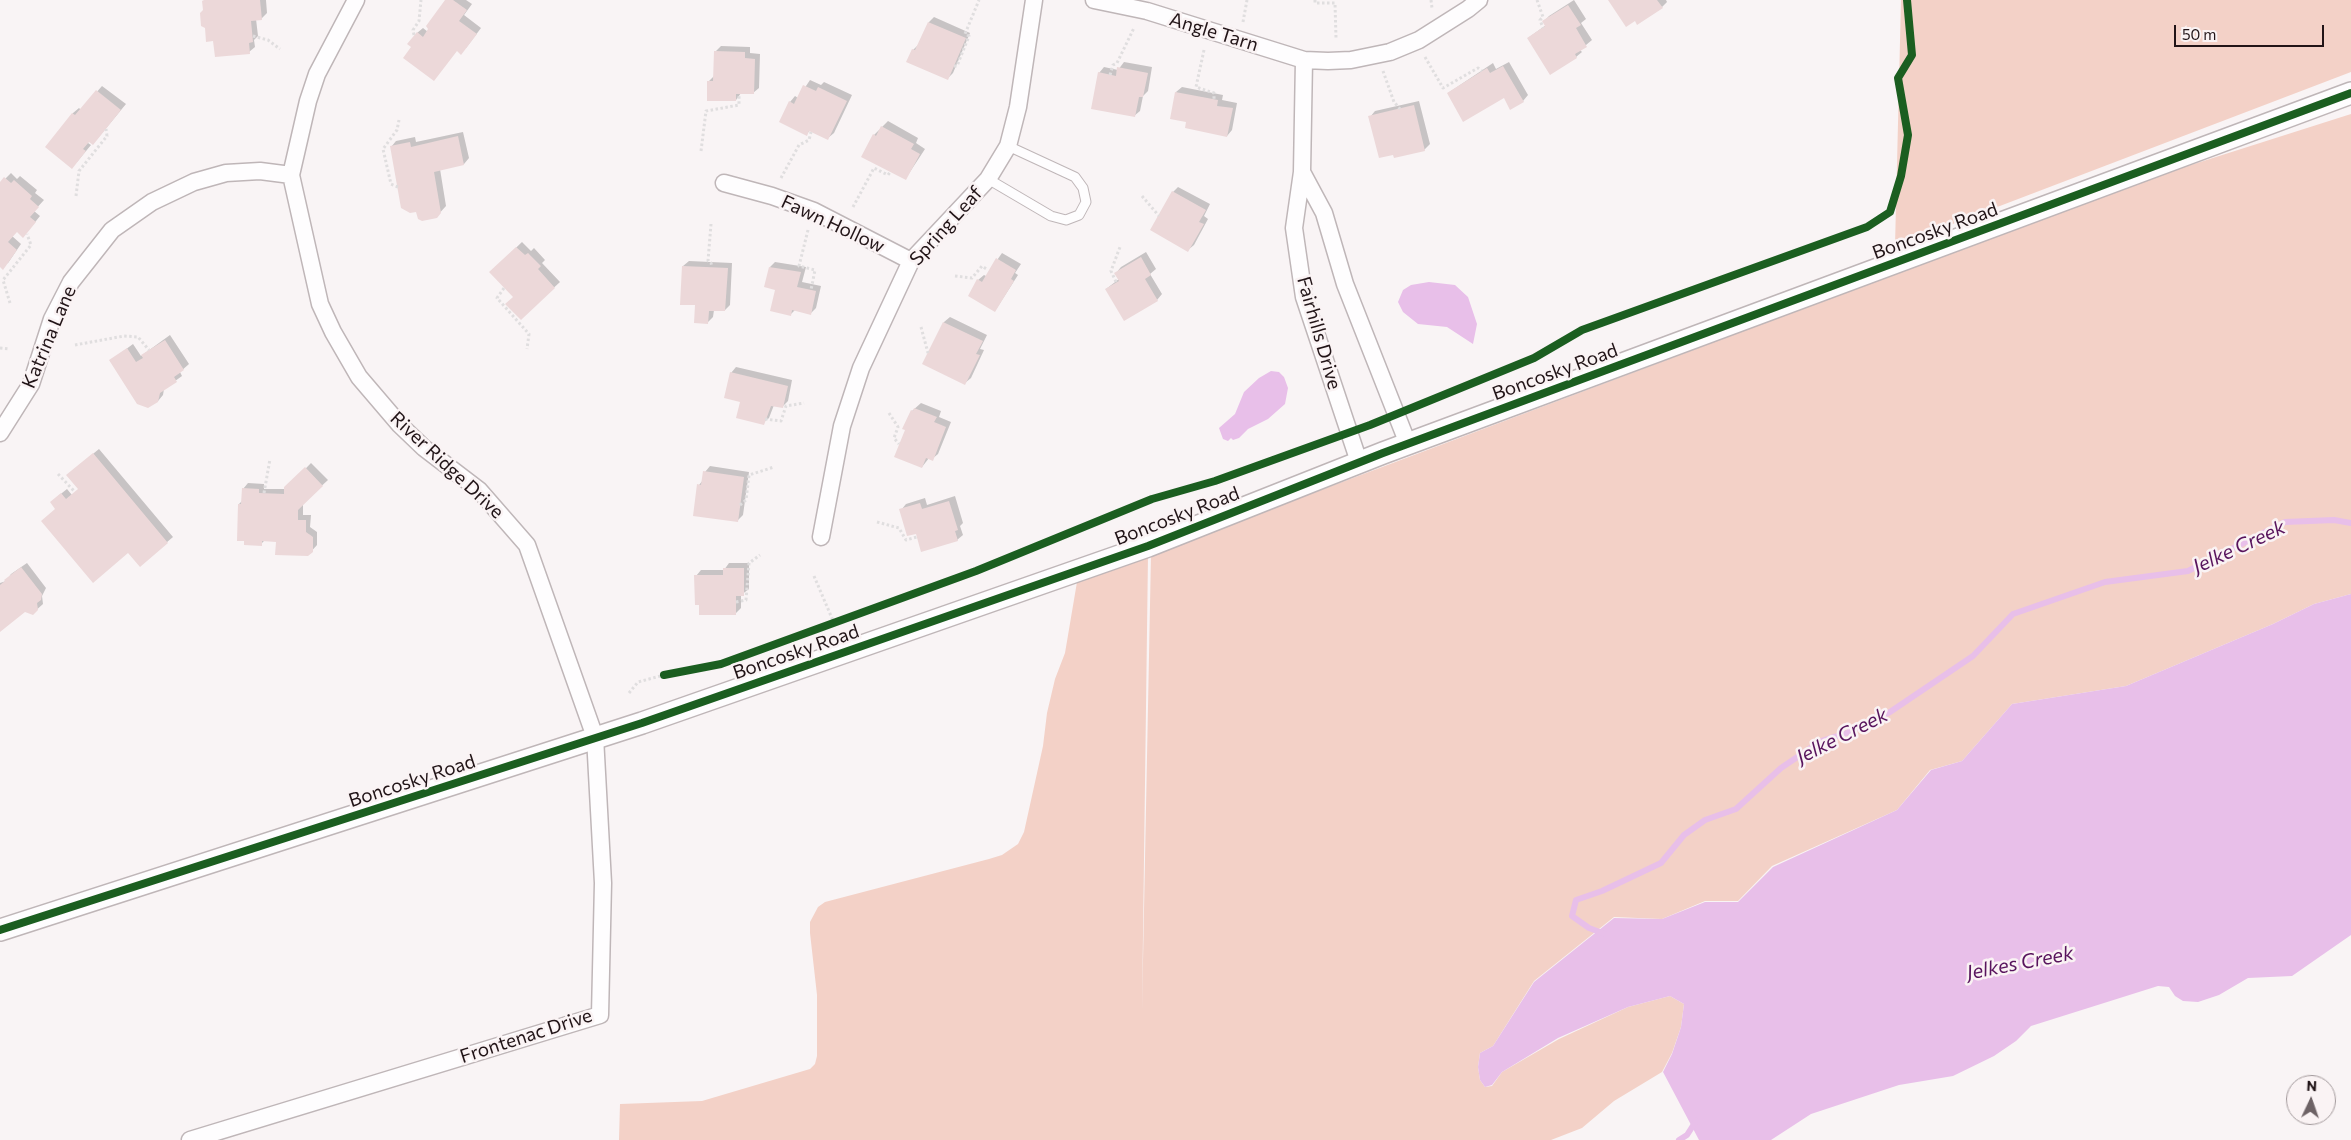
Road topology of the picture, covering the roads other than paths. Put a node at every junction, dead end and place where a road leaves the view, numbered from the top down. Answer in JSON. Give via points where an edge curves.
{"nodes":[{"id":1,"x":356,"y":0,"type":"edge"},
{"id":2,"x":1034,"y":0,"type":"edge"},
{"id":3,"x":1094,"y":0,"type":"edge"},
{"id":4,"x":1479,"y":0,"type":"edge"},
{"id":5,"x":1304,"y":60,"type":"junction"},
{"id":6,"x":2351,"y":93,"type":"edge"},
{"id":7,"x":1008,"y":146,"type":"junction"},
{"id":8,"x":1302,"y":172,"type":"junction"},
{"id":9,"x":291,"y":175,"type":"junction"},
{"id":10,"x":988,"y":179,"type":"junction"},
{"id":11,"x":724,"y":182,"type":"dead end"},
{"id":12,"x":911,"y":261,"type":"junction"},
{"id":13,"x":0,"y":433,"type":"edge"},
{"id":14,"x":1408,"y":444,"type":"junction"},
{"id":15,"x":1359,"y":462,"type":"junction"},
{"id":16,"x":821,"y":537,"type":"dead end"},
{"id":17,"x":595,"y":737,"type":"junction"},
{"id":18,"x":0,"y":930,"type":"edge"},
{"id":19,"x":190,"y":1140,"type":"edge"}],
"edges":[{"from":1,"to":9,"type":"street","name":"River Ridge Drive","via":[[317,74]]},
{"from":2,"to":7,"type":"street","name":"Spring Leaf","via":[[1018,107]]},
{"from":3,"to":5,"type":"street","name":"Angle Tarn","via":[[1147,11]]},
{"from":4,"to":5,"type":"street","via":[[1419,40],[1390,52],[1351,60]]},
{"from":5,"to":8,"type":"street","name":"Fairhills Drive"},
{"from":6,"to":14,"type":"street","name":"Boncosky Road"},
{"from":7,"to":10,"type":"street","name":"Spring Leaf"},
{"from":7,"to":10,"type":"lane","via":[[1075,177],[1084,188],[1086,202],[1078,216],[1066,220],[1051,216]]},
{"from":8,"to":14,"type":"street","name":"Fairhills Drive","via":[[1324,213],[1345,284]]},
{"from":8,"to":15,"type":"street","name":"Fairhills Drive","via":[[1294,228],[1304,297]]},
{"from":9,"to":13,"type":"street","name":"Katrina Lane","via":[[260,171],[226,173],[194,182],[152,202],[112,230],[71,282],[52,319],[31,384]]},
{"from":9,"to":17,"type":"street","name":"River Ridge Drive","via":[[320,304],[333,332],[359,377],[400,425],[424,448],[479,490],[527,545]]},
{"from":10,"to":12,"type":"street","name":"Spring Leaf"},
{"from":11,"to":12,"type":"street","name":"Fawn Hollow","via":[[814,211]]},
{"from":12,"to":16,"type":"street","name":"Spring Leaf","via":[[861,368],[842,426]]},
{"from":14,"to":15,"type":"street","name":"Boncosky Road"},
{"from":15,"to":17,"type":"street","name":"Boncosky Road","via":[[1148,546]]},
{"from":17,"to":18,"type":"street","name":"Boncosky Road"},
{"from":17,"to":19,"type":"street","name":"Frontenac Drive","via":[[603,883],[600,1015]]}]}
